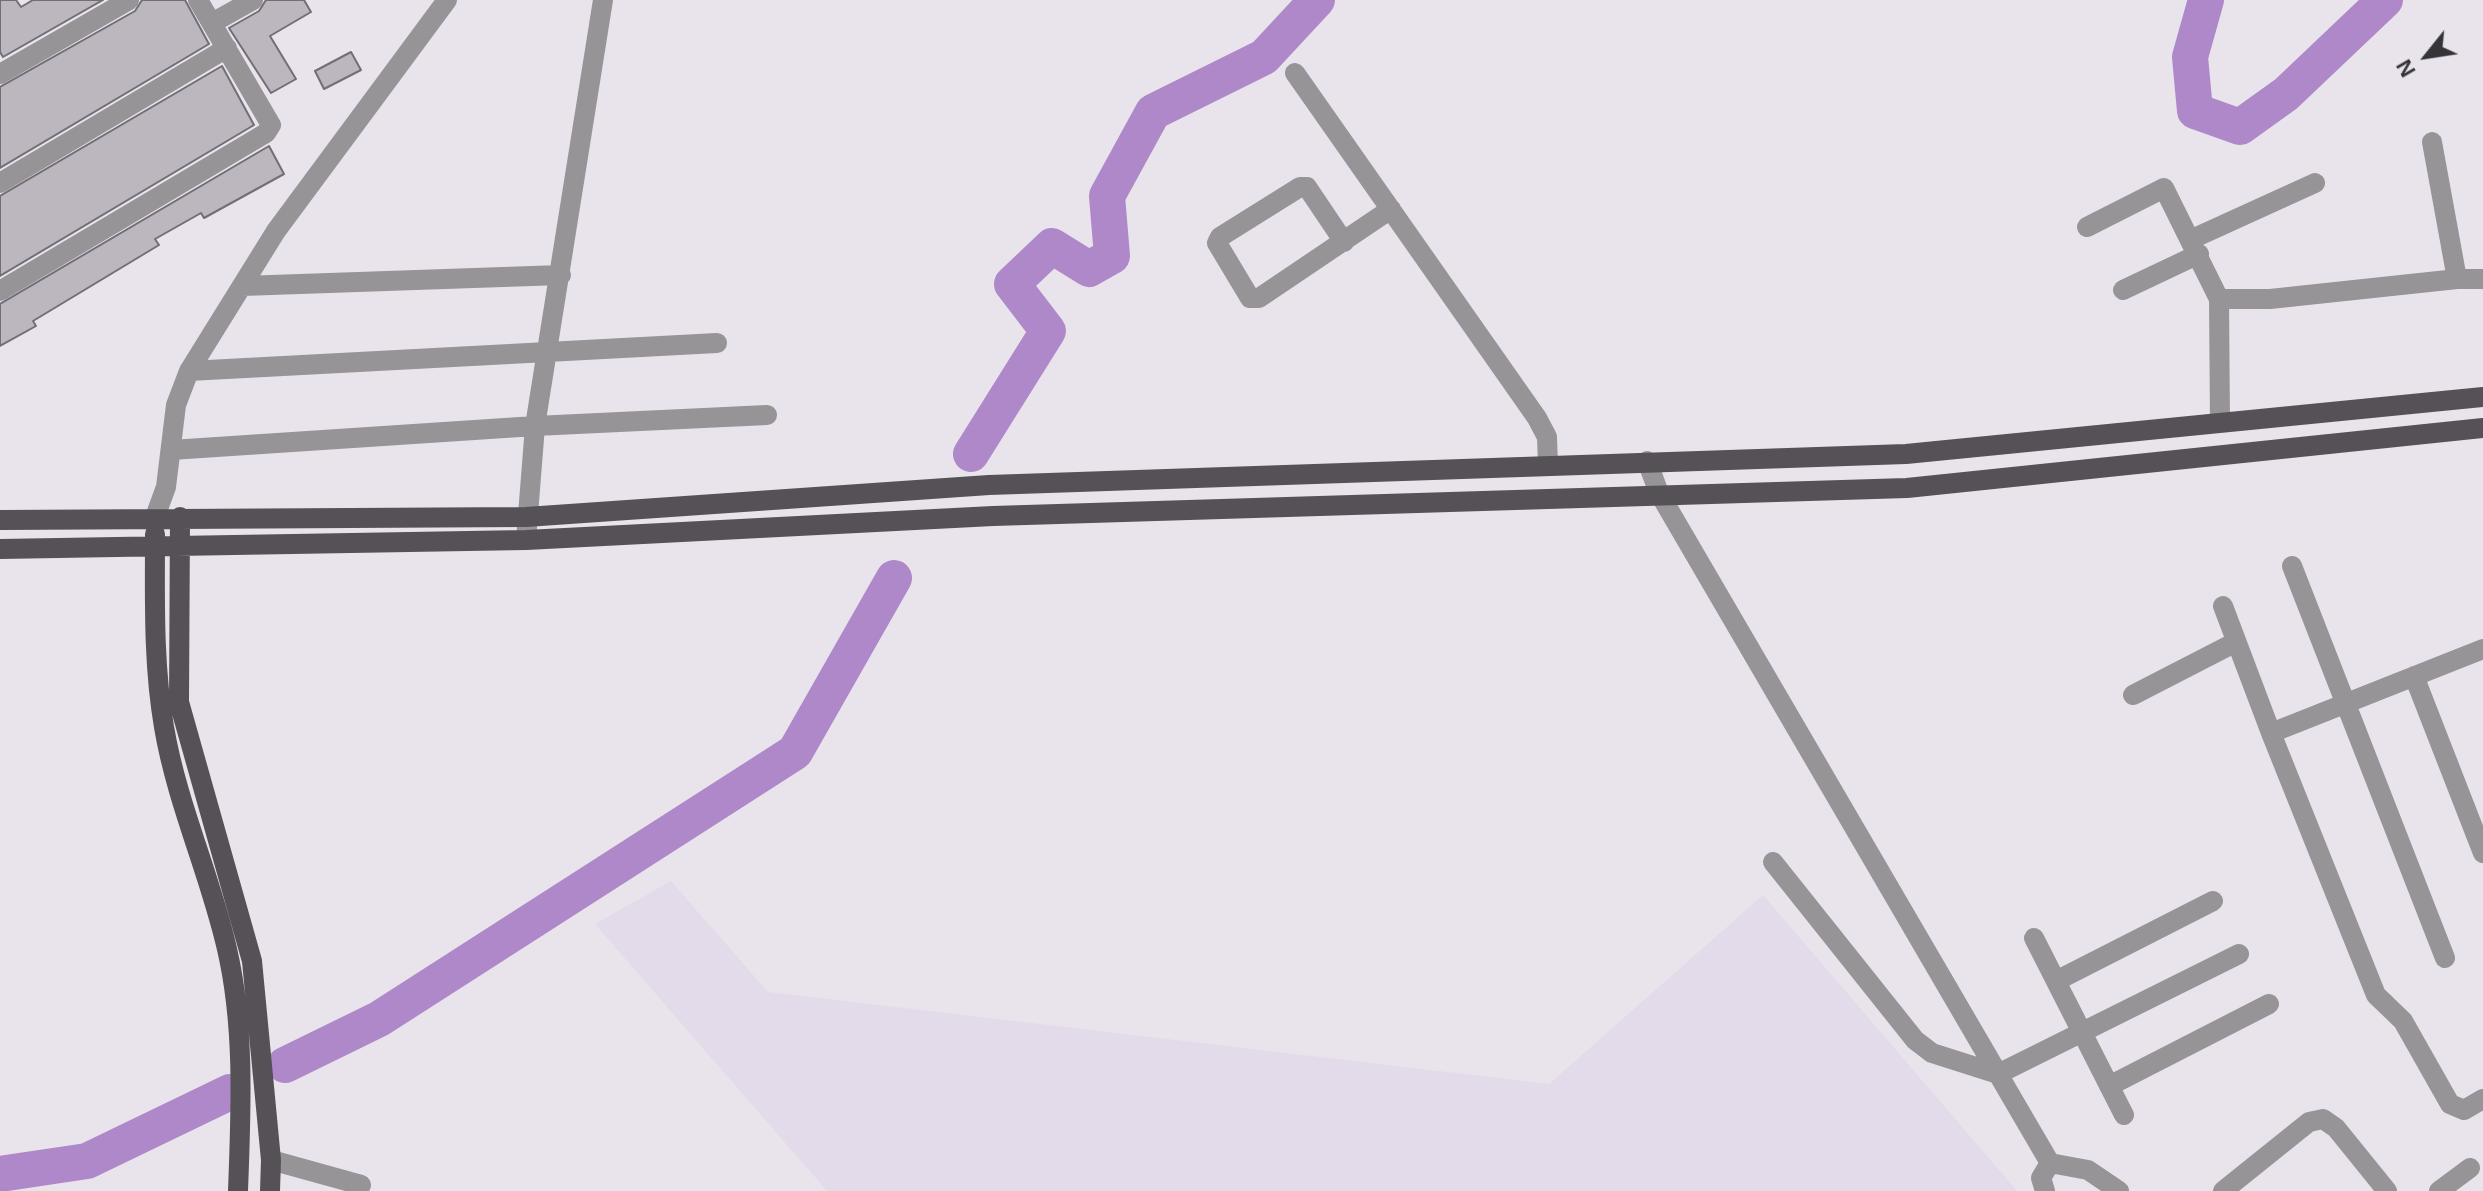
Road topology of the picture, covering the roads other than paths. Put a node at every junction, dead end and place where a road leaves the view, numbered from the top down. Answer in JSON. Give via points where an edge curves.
{"nodes":[{"id":1,"x":129,"y":0,"type":"edge"},
{"id":2,"x":198,"y":0,"type":"edge"},
{"id":3,"x":253,"y":0,"type":"edge"},
{"id":4,"x":447,"y":0,"type":"edge"},
{"id":5,"x":603,"y":0,"type":"edge"},
{"id":6,"x":212,"y":23,"type":"junction"},
{"id":7,"x":227,"y":48,"type":"junction"},
{"id":8,"x":1295,"y":73,"type":"dead end"},
{"id":9,"x":0,"y":74,"type":"edge"},
{"id":10,"x":2432,"y":142,"type":"dead end"},
{"id":11,"x":0,"y":183,"type":"edge"},
{"id":12,"x":2315,"y":183,"type":"dead end"},
{"id":13,"x":1391,"y":209,"type":"junction"},
{"id":14,"x":2087,"y":227,"type":"dead end"},
{"id":15,"x":1344,"y":242,"type":"junction"},
{"id":16,"x":2195,"y":246,"type":"junction"},
{"id":17,"x":561,"y":275,"type":"junction"},
{"id":18,"x":2457,"y":279,"type":"junction"},
{"id":19,"x":2483,"y":279,"type":"edge"},
{"id":20,"x":242,"y":286,"type":"junction"},
{"id":21,"x":2123,"y":290,"type":"dead end"},
{"id":22,"x":0,"y":291,"type":"edge"},
{"id":23,"x":2219,"y":299,"type":"junction"},
{"id":24,"x":717,"y":343,"type":"dead end"},
{"id":25,"x":546,"y":351,"type":"junction"},
{"id":26,"x":189,"y":371,"type":"junction"},
{"id":27,"x":2483,"y":397,"type":"edge"},
{"id":28,"x":767,"y":415,"type":"dead end"},
{"id":29,"x":2220,"y":422,"type":"junction"},
{"id":30,"x":535,"y":426,"type":"junction"},
{"id":31,"x":2483,"y":428,"type":"edge"},
{"id":32,"x":171,"y":450,"type":"junction"},
{"id":33,"x":1647,"y":461,"type":"junction"},
{"id":34,"x":1548,"y":465,"type":"junction"},
{"id":35,"x":166,"y":487,"type":"junction"},
{"id":36,"x":1659,"y":493,"type":"junction"},
{"id":37,"x":155,"y":517,"type":"junction"},
{"id":38,"x":180,"y":517,"type":"junction"},
{"id":39,"x":526,"y":517,"type":"junction"},
{"id":40,"x":0,"y":520,"type":"edge"},
{"id":41,"x":526,"y":540,"type":"junction"},
{"id":42,"x":181,"y":547,"type":"junction"},
{"id":43,"x":155,"y":548,"type":"junction"},
{"id":44,"x":0,"y":549,"type":"edge"},
{"id":45,"x":2292,"y":566,"type":"dead end"},
{"id":46,"x":2223,"y":606,"type":"dead end"},
{"id":47,"x":2236,"y":642,"type":"junction"},
{"id":48,"x":2483,"y":649,"type":"edge"},
{"id":49,"x":2414,"y":676,"type":"junction"},
{"id":50,"x":2133,"y":695,"type":"dead end"},
{"id":51,"x":2344,"y":704,"type":"junction"},
{"id":52,"x":2271,"y":733,"type":"junction"},
{"id":53,"x":2483,"y":853,"type":"edge"},
{"id":54,"x":1773,"y":862,"type":"dead end"},
{"id":55,"x":2213,"y":901,"type":"dead end"},
{"id":56,"x":2034,"y":938,"type":"dead end"},
{"id":57,"x":2239,"y":954,"type":"dead end"},
{"id":58,"x":2445,"y":958,"type":"dead end"},
{"id":59,"x":2056,"y":981,"type":"junction"},
{"id":60,"x":2269,"y":1004,"type":"dead end"},
{"id":61,"x":2083,"y":1035,"type":"junction"},
{"id":62,"x":1998,"y":1074,"type":"junction"},
{"id":63,"x":2109,"y":1086,"type":"junction"},
{"id":64,"x":2483,"y":1099,"type":"edge"},
{"id":65,"x":2124,"y":1115,"type":"dead end"},
{"id":66,"x":239,"y":1158,"type":"junction"},
{"id":67,"x":271,"y":1160,"type":"junction"},
{"id":68,"x":2050,"y":1163,"type":"junction"},
{"id":69,"x":2470,"y":1168,"type":"dead end"},
{"id":70,"x":2246,"y":1185,"type":"edge"},
{"id":71,"x":365,"y":1189,"type":"edge"},
{"id":72,"x":238,"y":1191,"type":"edge"},
{"id":73,"x":270,"y":1191,"type":"edge"},
{"id":74,"x":2045,"y":1191,"type":"edge"},
{"id":75,"x":2119,"y":1191,"type":"edge"},
{"id":76,"x":2223,"y":1191,"type":"edge"},
{"id":77,"x":2387,"y":1191,"type":"edge"},
{"id":78,"x":2439,"y":1191,"type":"edge"}],
"edges":[{"from":1,"to":9,"type":"street"},
{"from":2,"to":6,"type":"street"},
{"from":3,"to":6,"type":"street"},
{"from":4,"to":20,"type":"street","via":[[285,218]]},
{"from":5,"to":17,"type":"street"},
{"from":6,"to":7,"type":"street"},
{"from":7,"to":11,"type":"street"},
{"from":7,"to":22,"type":"street","via":[[271,125],[266,133]]},
{"from":8,"to":13,"type":"street"},
{"from":10,"to":18,"type":"street"},
{"from":12,"to":16,"type":"street"},
{"from":13,"to":15,"type":"street"},
{"from":13,"to":34,"type":"street","via":[[1543,427]]},
{"from":14,"to":16,"type":"street","via":[[2164,188]]},
{"from":15,"to":15,"type":"street","via":[[1254,299],[1217,243],[1300,187],[1307,187]]},
{"from":16,"to":21,"type":"street"},
{"from":16,"to":23,"type":"street"},
{"from":17,"to":20,"type":"street"},
{"from":17,"to":25,"type":"street"},
{"from":18,"to":19,"type":"street"},
{"from":18,"to":23,"type":"street","via":[[2270,299]]},
{"from":20,"to":26,"type":"street"},
{"from":23,"to":29,"type":"street"},
{"from":24,"to":25,"type":"street"},
{"from":25,"to":26,"type":"street"},
{"from":25,"to":30,"type":"street"},
{"from":26,"to":32,"type":"street","via":[[176,405]]},
{"from":27,"to":29,"type":"main road"},
{"from":28,"to":30,"type":"street"},
{"from":29,"to":33,"type":"main road","via":[[1906,454]]},
{"from":30,"to":32,"type":"street"},
{"from":30,"to":39,"type":"street"},
{"from":31,"to":36,"type":"main road","via":[[1907,488]]},
{"from":32,"to":35,"type":"street"},
{"from":33,"to":34,"type":"main road"},
{"from":33,"to":36,"type":"street"},
{"from":34,"to":39,"type":"main road","via":[[989,485]]},
{"from":35,"to":37,"type":"street"},
{"from":35,"to":38,"type":"street"},
{"from":36,"to":41,"type":"main road","via":[[993,516]]},
{"from":36,"to":62,"type":"street"},
{"from":37,"to":38,"type":"main road"},
{"from":37,"to":40,"type":"main road"},
{"from":37,"to":43,"type":"main road"},
{"from":38,"to":39,"type":"main road"},
{"from":38,"to":42,"type":"main road"},
{"from":39,"to":41,"type":"street"},
{"from":41,"to":42,"type":"main road"},
{"from":42,"to":43,"type":"main road"},
{"from":42,"to":67,"type":"main road","via":[[179,702],[252,961]]},
{"from":43,"to":44,"type":"main road"},
{"from":43,"to":66,"type":"main road","via":[[163,725],[188,828],[227,946],[236,997]]},
{"from":45,"to":51,"type":"street"},
{"from":46,"to":47,"type":"street"},
{"from":47,"to":50,"type":"street"},
{"from":47,"to":52,"type":"street"},
{"from":48,"to":49,"type":"street"},
{"from":49,"to":51,"type":"street"},
{"from":49,"to":53,"type":"street"},
{"from":51,"to":52,"type":"street"},
{"from":51,"to":58,"type":"street"},
{"from":52,"to":64,"type":"street","via":[[2376,995],[2403,1021],[2450,1104],[2464,1110]]},
{"from":54,"to":62,"type":"street","via":[[1915,1040],[1932,1053]]},
{"from":55,"to":59,"type":"street"},
{"from":56,"to":59,"type":"street"},
{"from":57,"to":61,"type":"street"},
{"from":59,"to":61,"type":"street"},
{"from":60,"to":63,"type":"street"},
{"from":61,"to":62,"type":"street"},
{"from":61,"to":63,"type":"street"},
{"from":62,"to":68,"type":"street"},
{"from":63,"to":65,"type":"street"},
{"from":66,"to":67,"type":"main road"},
{"from":66,"to":72,"type":"main road"},
{"from":67,"to":71,"type":"street"},
{"from":67,"to":73,"type":"main road"},
{"from":68,"to":74,"type":"street","via":[[2041,1178]]},
{"from":68,"to":75,"type":"street","via":[[2088,1170]]},
{"from":69,"to":78,"type":"street"},
{"from":70,"to":76,"type":"street"},
{"from":70,"to":77,"type":"street","via":[[2309,1122],[2323,1119]]}]}
